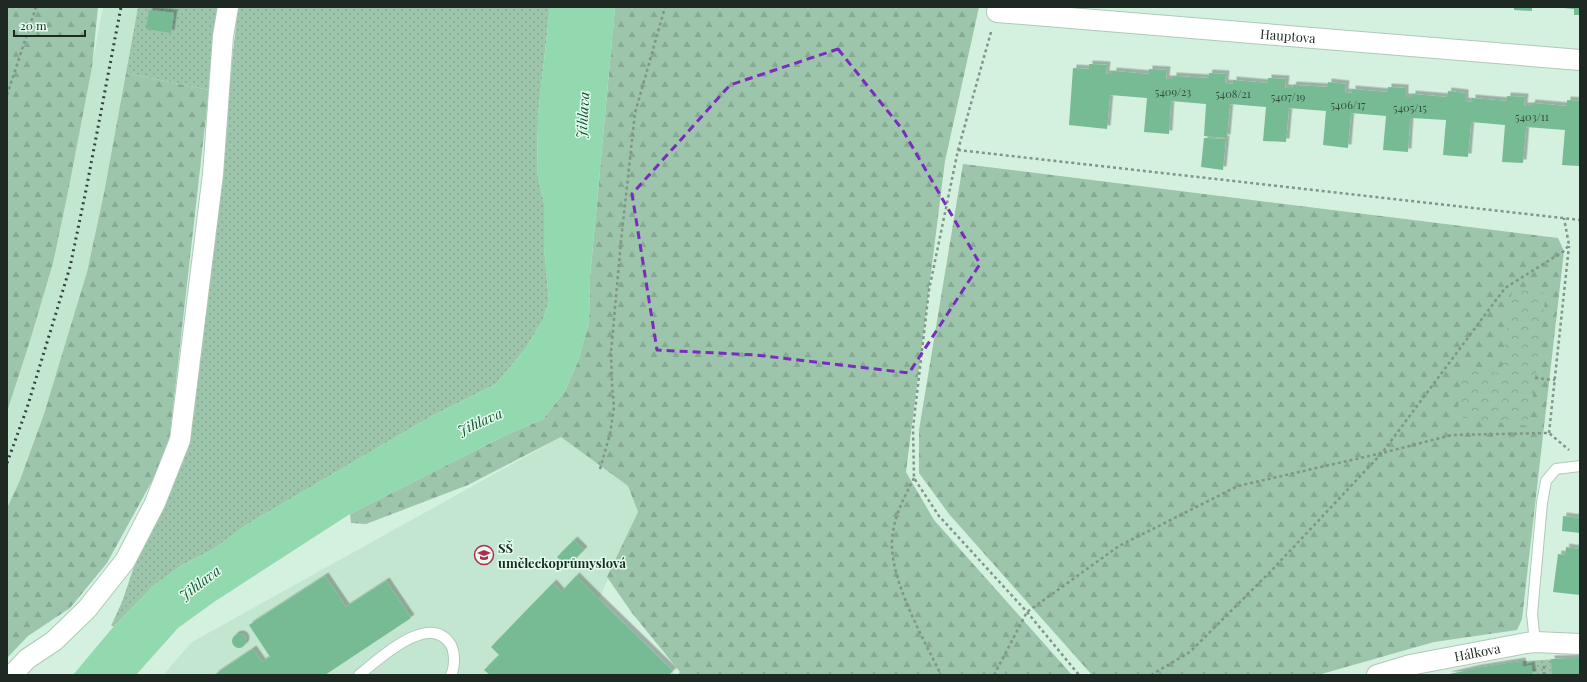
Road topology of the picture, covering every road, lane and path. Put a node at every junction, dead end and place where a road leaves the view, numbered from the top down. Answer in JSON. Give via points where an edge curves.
{"nodes":[{"id":1,"x":36,"y":7,"type":"edge"},
{"id":2,"x":228,"y":7,"type":"edge"},
{"id":3,"x":665,"y":7,"type":"edge"},
{"id":4,"x":997,"y":10,"type":"edge"},
{"id":5,"x":1580,"y":60,"type":"edge"},
{"id":6,"x":7,"y":95,"type":"edge"},
{"id":7,"x":958,"y":150,"type":"junction"},
{"id":8,"x":1564,"y":218,"type":"junction"},
{"id":9,"x":1580,"y":220,"type":"edge"},
{"id":10,"x":1569,"y":245,"type":"junction"},
{"id":11,"x":1535,"y":378,"type":"dead end"},
{"id":12,"x":1555,"y":380,"type":"junction"},
{"id":13,"x":1549,"y":433,"type":"junction"},
{"id":14,"x":1570,"y":451,"type":"dead end"},
{"id":15,"x":1382,"y":453,"type":"junction"},
{"id":16,"x":1580,"y":466,"type":"edge"},
{"id":17,"x":600,"y":468,"type":"dead end"},
{"id":18,"x":914,"y":478,"type":"junction"},
{"id":19,"x":1027,"y":612,"type":"junction"},
{"id":20,"x":1535,"y":642,"type":"junction"},
{"id":21,"x":1580,"y":644,"type":"edge"},
{"id":22,"x":12,"y":675,"type":"edge"},
{"id":23,"x":359,"y":675,"type":"edge"},
{"id":24,"x":451,"y":675,"type":"edge"},
{"id":25,"x":941,"y":675,"type":"edge"},
{"id":26,"x":994,"y":675,"type":"edge"},
{"id":27,"x":1079,"y":675,"type":"edge"},
{"id":28,"x":1151,"y":675,"type":"edge"},
{"id":29,"x":1377,"y":675,"type":"edge"}],
"edges":[{"from":1,"to":6,"type":"path"},
{"from":2,"to":22,"type":"street","via":[[223,36],[213,174],[180,440],[155,503],[125,561],[87,609],[54,641],[28,659]]},
{"from":3,"to":17,"type":"path","via":[[635,113],[611,353],[614,406],[610,434]]},
{"from":4,"to":5,"type":"street","name":"Hauptova"},
{"from":4,"to":7,"type":"path"},
{"from":7,"to":8,"type":"path"},
{"from":7,"to":18,"type":"path","via":[[929,290],[913,428]]},
{"from":8,"to":9,"type":"path"},
{"from":8,"to":10,"type":"path"},
{"from":10,"to":12,"type":"path"},
{"from":10,"to":15,"type":"path","via":[[1564,251],[1505,288]]},
{"from":11,"to":12,"type":"path"},
{"from":12,"to":13,"type":"path"},
{"from":13,"to":14,"type":"path"},
{"from":13,"to":15,"type":"path","via":[[1452,435]]},
{"from":15,"to":19,"type":"path","via":[[1238,486],[1119,546]]},
{"from":15,"to":28,"type":"path","via":[[1271,571],[1190,652]]},
{"from":16,"to":20,"type":"lane","via":[[1556,469],[1546,481],[1532,614]]},
{"from":18,"to":19,"type":"path","via":[[939,516]]},
{"from":18,"to":25,"type":"path","via":[[899,507],[892,533],[892,558],[901,589]]},
{"from":19,"to":26,"type":"path"},
{"from":19,"to":27,"type":"path"},
{"from":20,"to":21,"type":"street","name":"Hálkova"},
{"from":20,"to":29,"type":"street","name":"Hálkova","via":[[1410,665]]},
{"from":23,"to":24,"type":"lane","via":[[408,639],[435,633],[451,645],[454,657]]}]}
